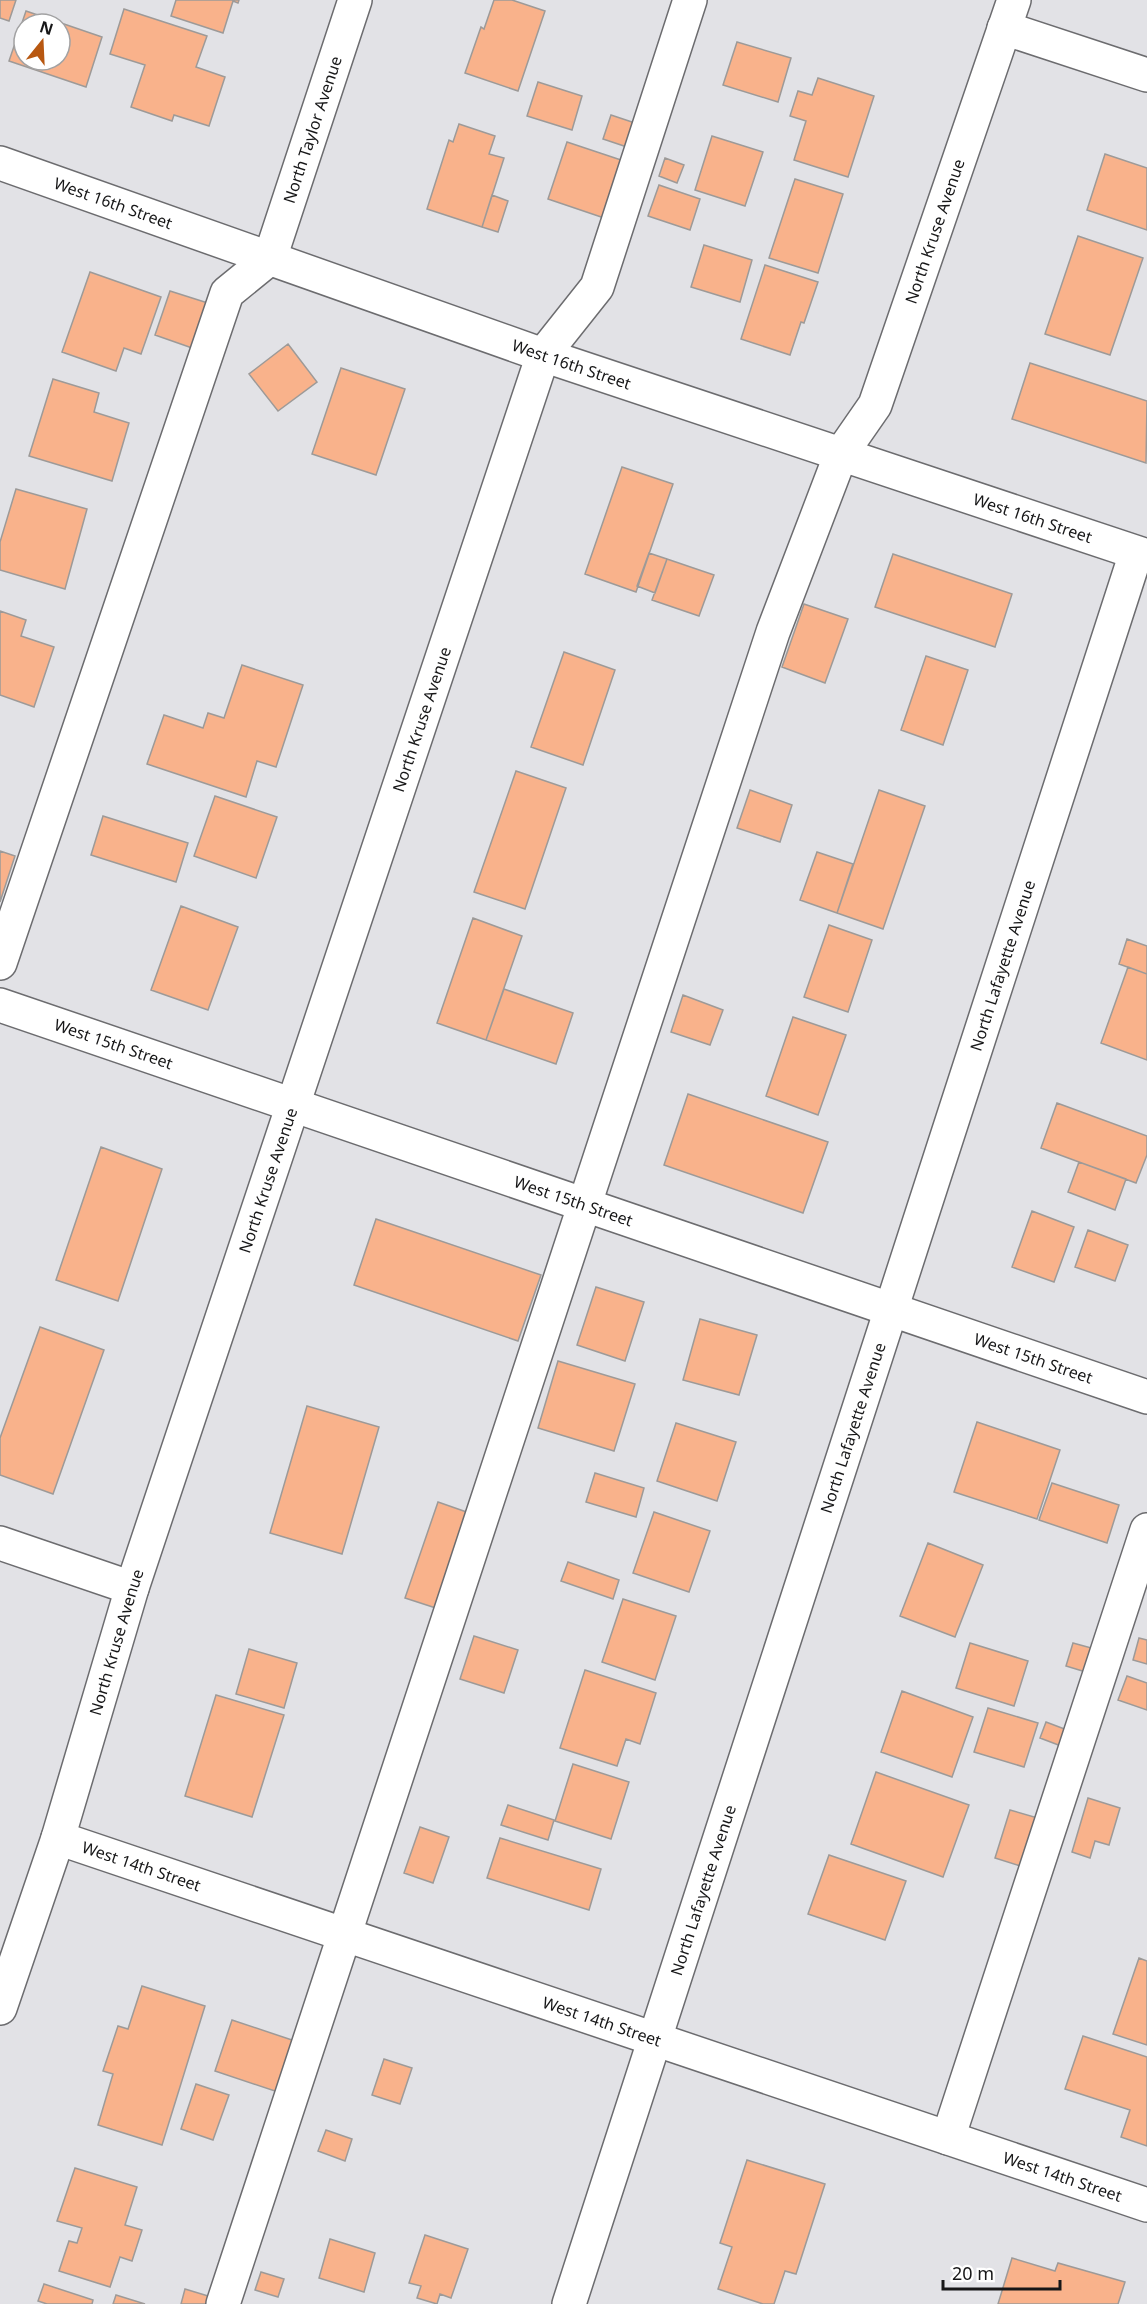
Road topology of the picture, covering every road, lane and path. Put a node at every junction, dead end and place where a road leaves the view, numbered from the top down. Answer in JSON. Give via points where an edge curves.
{"nodes":[{"id":1,"x":355,"y":0,"type":"edge"},
{"id":2,"x":690,"y":0,"type":"edge"},
{"id":3,"x":1009,"y":14,"type":"edge"},
{"id":4,"x":1147,"y":75,"type":"edge"},
{"id":5,"x":0,"y":163,"type":"edge"},
{"id":6,"x":270,"y":258,"type":"junction"},
{"id":7,"x":543,"y":355,"type":"junction"},
{"id":8,"x":841,"y":454,"type":"junction"},
{"id":9,"x":1141,"y":554,"type":"edge"},
{"id":10,"x":0,"y":963,"type":"edge"},
{"id":11,"x":0,"y":1005,"type":"edge"},
{"id":12,"x":293,"y":1105,"type":"junction"},
{"id":13,"x":585,"y":1206,"type":"junction"},
{"id":14,"x":891,"y":1309,"type":"junction"},
{"id":15,"x":1147,"y":1397,"type":"edge"},
{"id":16,"x":1147,"y":1530,"type":"edge"},
{"id":17,"x":0,"y":1543,"type":"edge"},
{"id":18,"x":132,"y":1588,"type":"junction"},
{"id":19,"x":57,"y":1838,"type":"junction"},
{"id":20,"x":344,"y":1935,"type":"junction"},
{"id":21,"x":0,"y":2008,"type":"edge"},
{"id":22,"x":654,"y":2039,"type":"junction"},
{"id":23,"x":948,"y":2138,"type":"junction"},
{"id":24,"x":1147,"y":2205,"type":"edge"},
{"id":25,"x":223,"y":2304,"type":"edge"},
{"id":26,"x":569,"y":2304,"type":"edge"}],
"edges":[{"from":1,"to":6,"type":"street","name":"North Taylor Avenue"},
{"from":2,"to":7,"type":"street","via":[[597,287]]},
{"from":3,"to":4,"type":"street"},
{"from":3,"to":8,"type":"street","name":"North Kruse Avenue","via":[[875,405]]},
{"from":5,"to":6,"type":"street","name":"West 16th Street"},
{"from":6,"to":7,"type":"street","name":"West 16th Street"},
{"from":6,"to":10,"type":"street","via":[[227,294]]},
{"from":7,"to":8,"type":"street","name":"West 16th Street"},
{"from":7,"to":12,"type":"street","name":"North Kruse Avenue"},
{"from":8,"to":9,"type":"street","name":"West 16th Street"},
{"from":8,"to":13,"type":"street","name":"North Kruse Avenue","via":[[773,632]]},
{"from":9,"to":14,"type":"street","name":"North Lafayette Avenue"},
{"from":11,"to":12,"type":"street","name":"West 15th Street"},
{"from":12,"to":13,"type":"street","name":"West 15th Street"},
{"from":12,"to":18,"type":"street","name":"North Kruse Avenue"},
{"from":13,"to":14,"type":"street","name":"West 15th Street"},
{"from":13,"to":20,"type":"street","name":"North Kruse Avenue"},
{"from":14,"to":15,"type":"street","name":"West 15th Street"},
{"from":14,"to":22,"type":"street","name":"North Lafayette Avenue"},
{"from":16,"to":23,"type":"street"},
{"from":17,"to":18,"type":"street"},
{"from":18,"to":19,"type":"street","name":"North Kruse Avenue"},
{"from":19,"to":20,"type":"street","name":"West 14th Street"},
{"from":19,"to":21,"type":"street","name":"North Kruse Avenue"},
{"from":20,"to":22,"type":"street","name":"West 14th Street"},
{"from":20,"to":25,"type":"street","name":"North Kruse Avenue"},
{"from":22,"to":23,"type":"street","name":"West 14th Street"},
{"from":22,"to":26,"type":"street","name":"North Lafayette Avenue"},
{"from":23,"to":24,"type":"street","name":"West 14th Street"}]}
